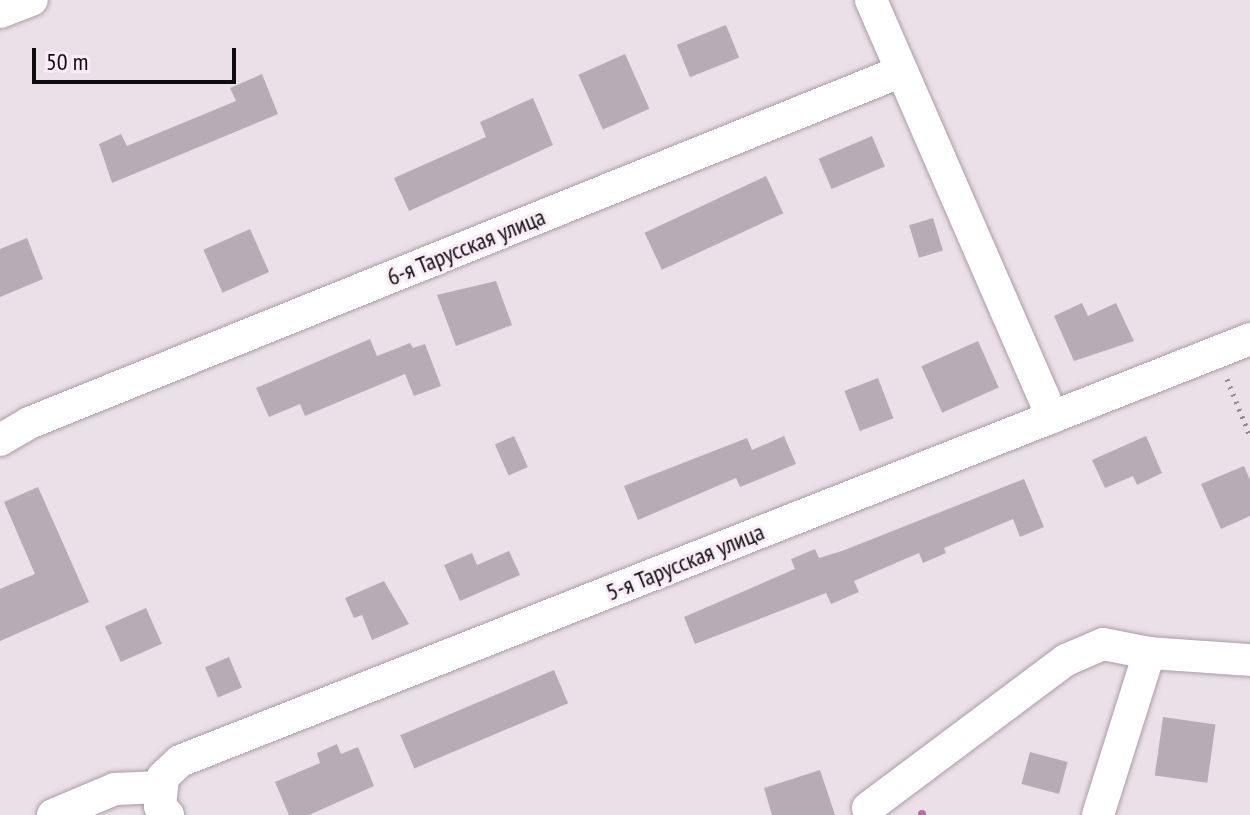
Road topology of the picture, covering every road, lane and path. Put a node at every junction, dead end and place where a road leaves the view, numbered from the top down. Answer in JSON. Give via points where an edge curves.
{"nodes":[{"id":1,"x":32,"y":0,"type":"edge"},
{"id":2,"x":871,"y":0,"type":"edge"},
{"id":3,"x":0,"y":12,"type":"edge"},
{"id":4,"x":902,"y":71,"type":"junction"},
{"id":5,"x":1250,"y":339,"type":"edge"},
{"id":6,"x":1216,"y":352,"type":"junction"},
{"id":7,"x":1052,"y":417,"type":"junction"},
{"id":8,"x":1250,"y":436,"type":"edge"},
{"id":9,"x":0,"y":440,"type":"edge"},
{"id":10,"x":1149,"y":653,"type":"junction"},
{"id":11,"x":1250,"y":660,"type":"edge"},
{"id":12,"x":165,"y":801,"type":"edge"},
{"id":13,"x":868,"y":808,"type":"dead end"},
{"id":14,"x":53,"y":815,"type":"edge"},
{"id":15,"x":1098,"y":815,"type":"edge"}],
"edges":[{"from":1,"to":3,"type":"street"},
{"from":2,"to":4,"type":"street"},
{"from":4,"to":7,"type":"street"},
{"from":4,"to":9,"type":"street","name":"6-я Тарусская улица","via":[[29,423]]},
{"from":5,"to":6,"type":"street","name":"5-я Тарусская улица"},
{"from":6,"to":7,"type":"street","name":"5-я Тарусская улица"},
{"from":6,"to":8,"type":"path"},
{"from":7,"to":12,"type":"street","name":"5-я Тарусская улица","via":[[180,761],[163,777]]},
{"from":10,"to":11,"type":"street"},
{"from":10,"to":13,"type":"street","via":[[1103,644],[1066,660]]},
{"from":10,"to":15,"type":"street"},
{"from":12,"to":14,"type":"street","via":[[115,789]]}]}
